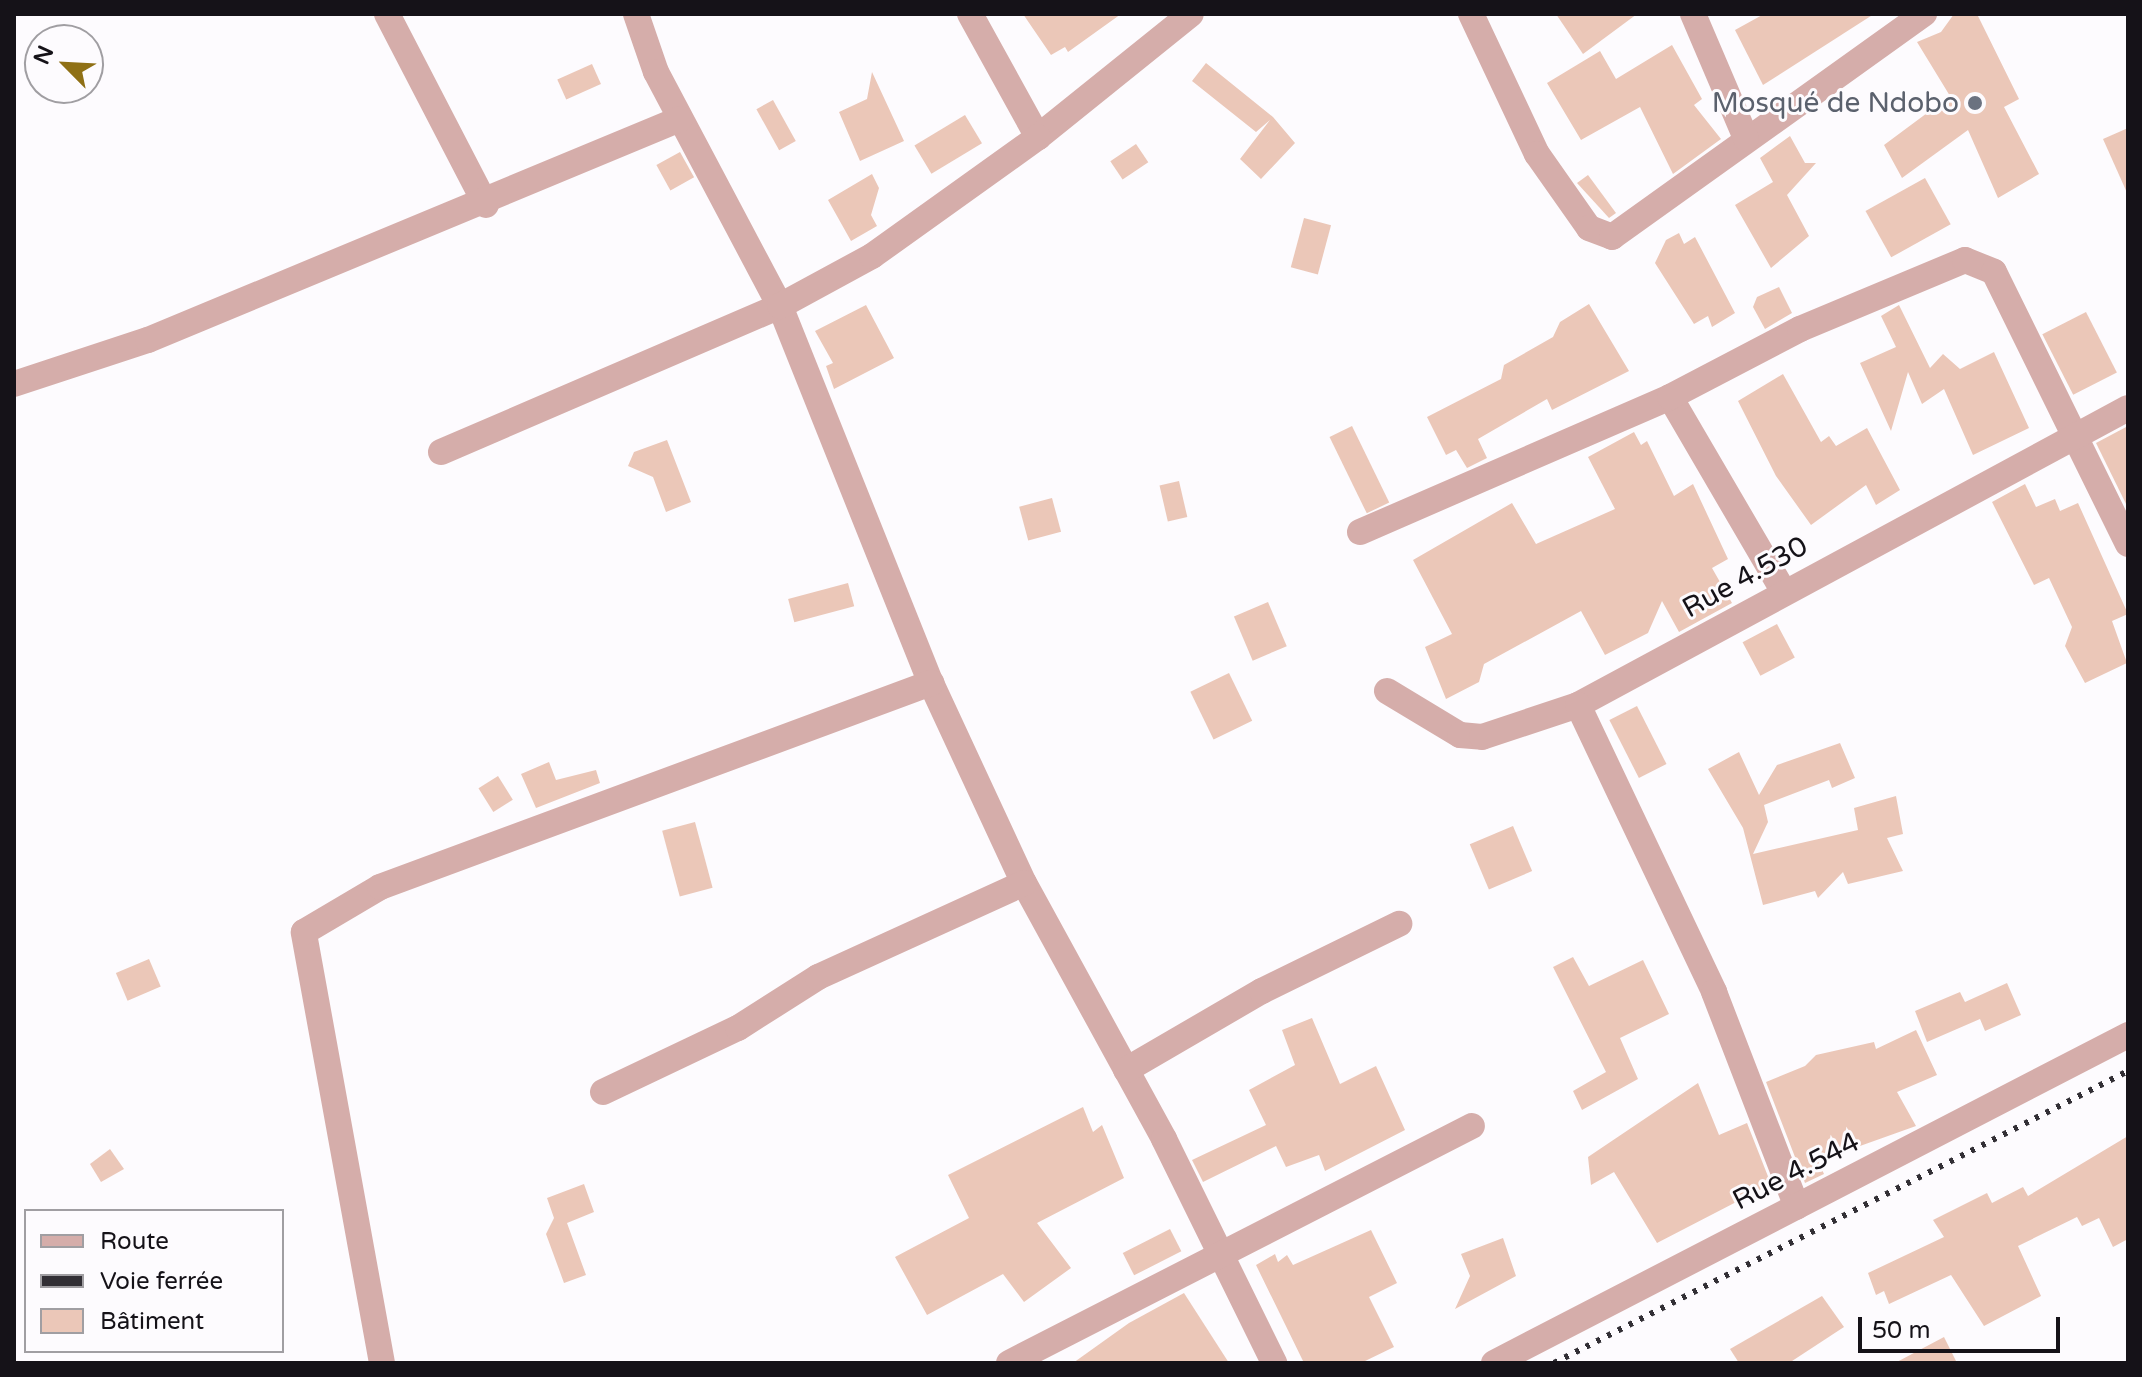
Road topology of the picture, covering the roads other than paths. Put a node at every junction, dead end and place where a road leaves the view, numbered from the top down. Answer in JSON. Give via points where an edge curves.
{"nodes":[{"id":1,"x":387,"y":14,"type":"edge"},
{"id":2,"x":636,"y":14,"type":"edge"},
{"id":3,"x":970,"y":14,"type":"edge"},
{"id":4,"x":1191,"y":14,"type":"edge"},
{"id":5,"x":1471,"y":14,"type":"edge"},
{"id":6,"x":1693,"y":14,"type":"edge"},
{"id":7,"x":1924,"y":14,"type":"edge"},
{"id":8,"x":680,"y":119,"type":"junction"},
{"id":9,"x":1038,"y":137,"type":"junction"},
{"id":10,"x":1746,"y":138,"type":"junction"},
{"id":11,"x":486,"y":205,"type":"junction"},
{"id":12,"x":780,"y":306,"type":"junction"},
{"id":13,"x":14,"y":384,"type":"edge"},
{"id":14,"x":1670,"y":397,"type":"junction"},
{"id":15,"x":2128,"y":408,"type":"edge"},
{"id":16,"x":2071,"y":436,"type":"junction"},
{"id":17,"x":441,"y":452,"type":"dead end"},
{"id":18,"x":1360,"y":532,"type":"dead end"},
{"id":19,"x":2128,"y":544,"type":"edge"},
{"id":20,"x":1784,"y":592,"type":"junction"},
{"id":21,"x":931,"y":683,"type":"junction"},
{"id":22,"x":1387,"y":691,"type":"dead end"},
{"id":23,"x":1578,"y":705,"type":"junction"},
{"id":24,"x":1024,"y":883,"type":"junction"},
{"id":25,"x":1399,"y":924,"type":"dead end"},
{"id":26,"x":2128,"y":1035,"type":"edge"},
{"id":27,"x":1126,"y":1070,"type":"junction"},
{"id":28,"x":603,"y":1092,"type":"dead end"},
{"id":29,"x":1472,"y":1126,"type":"dead end"},
{"id":30,"x":1797,"y":1207,"type":"junction"},
{"id":31,"x":1222,"y":1257,"type":"junction"},
{"id":32,"x":382,"y":1363,"type":"edge"},
{"id":33,"x":1009,"y":1363,"type":"edge"},
{"id":34,"x":1274,"y":1363,"type":"edge"},
{"id":35,"x":1494,"y":1363,"type":"edge"}],
"edges":[{"from":1,"to":11,"type":"street"},
{"from":2,"to":8,"type":"street"},
{"from":3,"to":9,"type":"street"},
{"from":4,"to":9,"type":"street"},
{"from":5,"to":10,"type":"street","via":[[1537,154],[1599,234],[1612,237]]},
{"from":6,"to":10,"type":"street"},
{"from":7,"to":10,"type":"street"},
{"from":8,"to":11,"type":"street"},
{"from":8,"to":12,"type":"street"},
{"from":9,"to":12,"type":"street","via":[[872,256]]},
{"from":11,"to":13,"type":"street","via":[[312,268],[148,340]]},
{"from":12,"to":17,"type":"street"},
{"from":12,"to":21,"type":"street"},
{"from":14,"to":16,"type":"street","via":[[1800,329],[1965,260],[1994,272]]},
{"from":14,"to":18,"type":"street"},
{"from":14,"to":20,"type":"street"},
{"from":15,"to":16,"type":"street","name":"Rue 4.530"},
{"from":16,"to":19,"type":"street"},
{"from":16,"to":20,"type":"street","name":"Rue 4.530"},
{"from":20,"to":23,"type":"street","name":"Rue 4.530"},
{"from":21,"to":24,"type":"street"},
{"from":21,"to":32,"type":"street","via":[[380,887],[304,932]]},
{"from":22,"to":23,"type":"street","name":"Rue 4.530","via":[[1448,729],[1482,737]]},
{"from":23,"to":30,"type":"street","via":[[1714,992]]},
{"from":24,"to":27,"type":"street"},
{"from":24,"to":28,"type":"street","via":[[818,977],[738,1028]]},
{"from":25,"to":27,"type":"street","via":[[1262,991]]},
{"from":26,"to":30,"type":"street","name":"Rue 4.544"},
{"from":27,"to":31,"type":"street"},
{"from":29,"to":31,"type":"street"},
{"from":30,"to":35,"type":"street","name":"Rue 4.544"},
{"from":31,"to":33,"type":"street"},
{"from":31,"to":34,"type":"street"}]}
